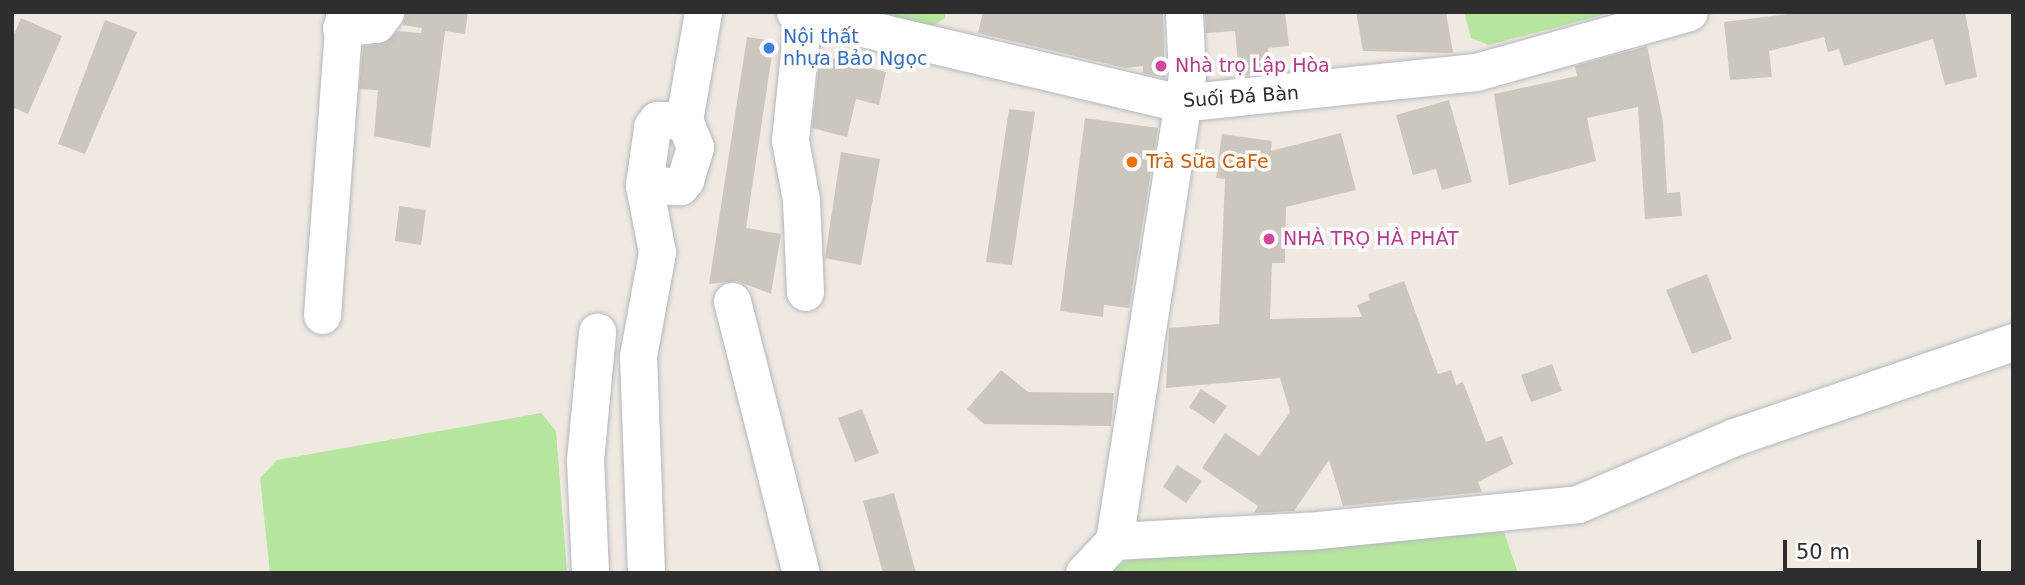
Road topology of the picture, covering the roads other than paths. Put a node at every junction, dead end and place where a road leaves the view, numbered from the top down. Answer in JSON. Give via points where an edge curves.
{"nodes":[{"id":1,"x":385,"y":12,"type":"edge"},
{"id":2,"x":703,"y":12,"type":"edge"},
{"id":3,"x":1184,"y":12,"type":"edge"},
{"id":4,"x":1689,"y":12,"type":"edge"},
{"id":5,"x":799,"y":13,"type":"edge"},
{"id":6,"x":343,"y":20,"type":"edge"},
{"id":7,"x":1181,"y":103,"type":"junction"},
{"id":8,"x":805,"y":292,"type":"dead end"},
{"id":9,"x":732,"y":301,"type":"dead end"},
{"id":10,"x":322,"y":315,"type":"dead end"},
{"id":11,"x":597,"y":332,"type":"dead end"},
{"id":12,"x":2013,"y":342,"type":"edge"},
{"id":13,"x":1114,"y":541,"type":"junction"},
{"id":14,"x":590,"y":573,"type":"edge"},
{"id":15,"x":646,"y":573,"type":"edge"},
{"id":16,"x":801,"y":573,"type":"edge"},
{"id":17,"x":1084,"y":573,"type":"edge"}],
"edges":[{"from":1,"to":6,"type":"street","via":[[376,24]]},
{"from":2,"to":15,"type":"street","via":[[684,120],[657,120],[652,127],[643,185],[657,252],[638,356]]},
{"from":3,"to":7,"type":"street","via":[[1187,76]]},
{"from":4,"to":7,"type":"street","name":"Suối Đá Bàn","via":[[1476,72]]},
{"from":5,"to":7,"type":"street","name":"Suối Đá Bàn"},
{"from":5,"to":8,"type":"street","via":[[790,140],[801,200]]},
{"from":6,"to":10,"type":"street"},
{"from":7,"to":13,"type":"street"},
{"from":9,"to":16,"type":"street"},
{"from":11,"to":14,"type":"street","via":[[585,460]]},
{"from":12,"to":13,"type":"street","via":[[1734,437],[1577,504],[1308,531]]},
{"from":13,"to":17,"type":"street"}]}
